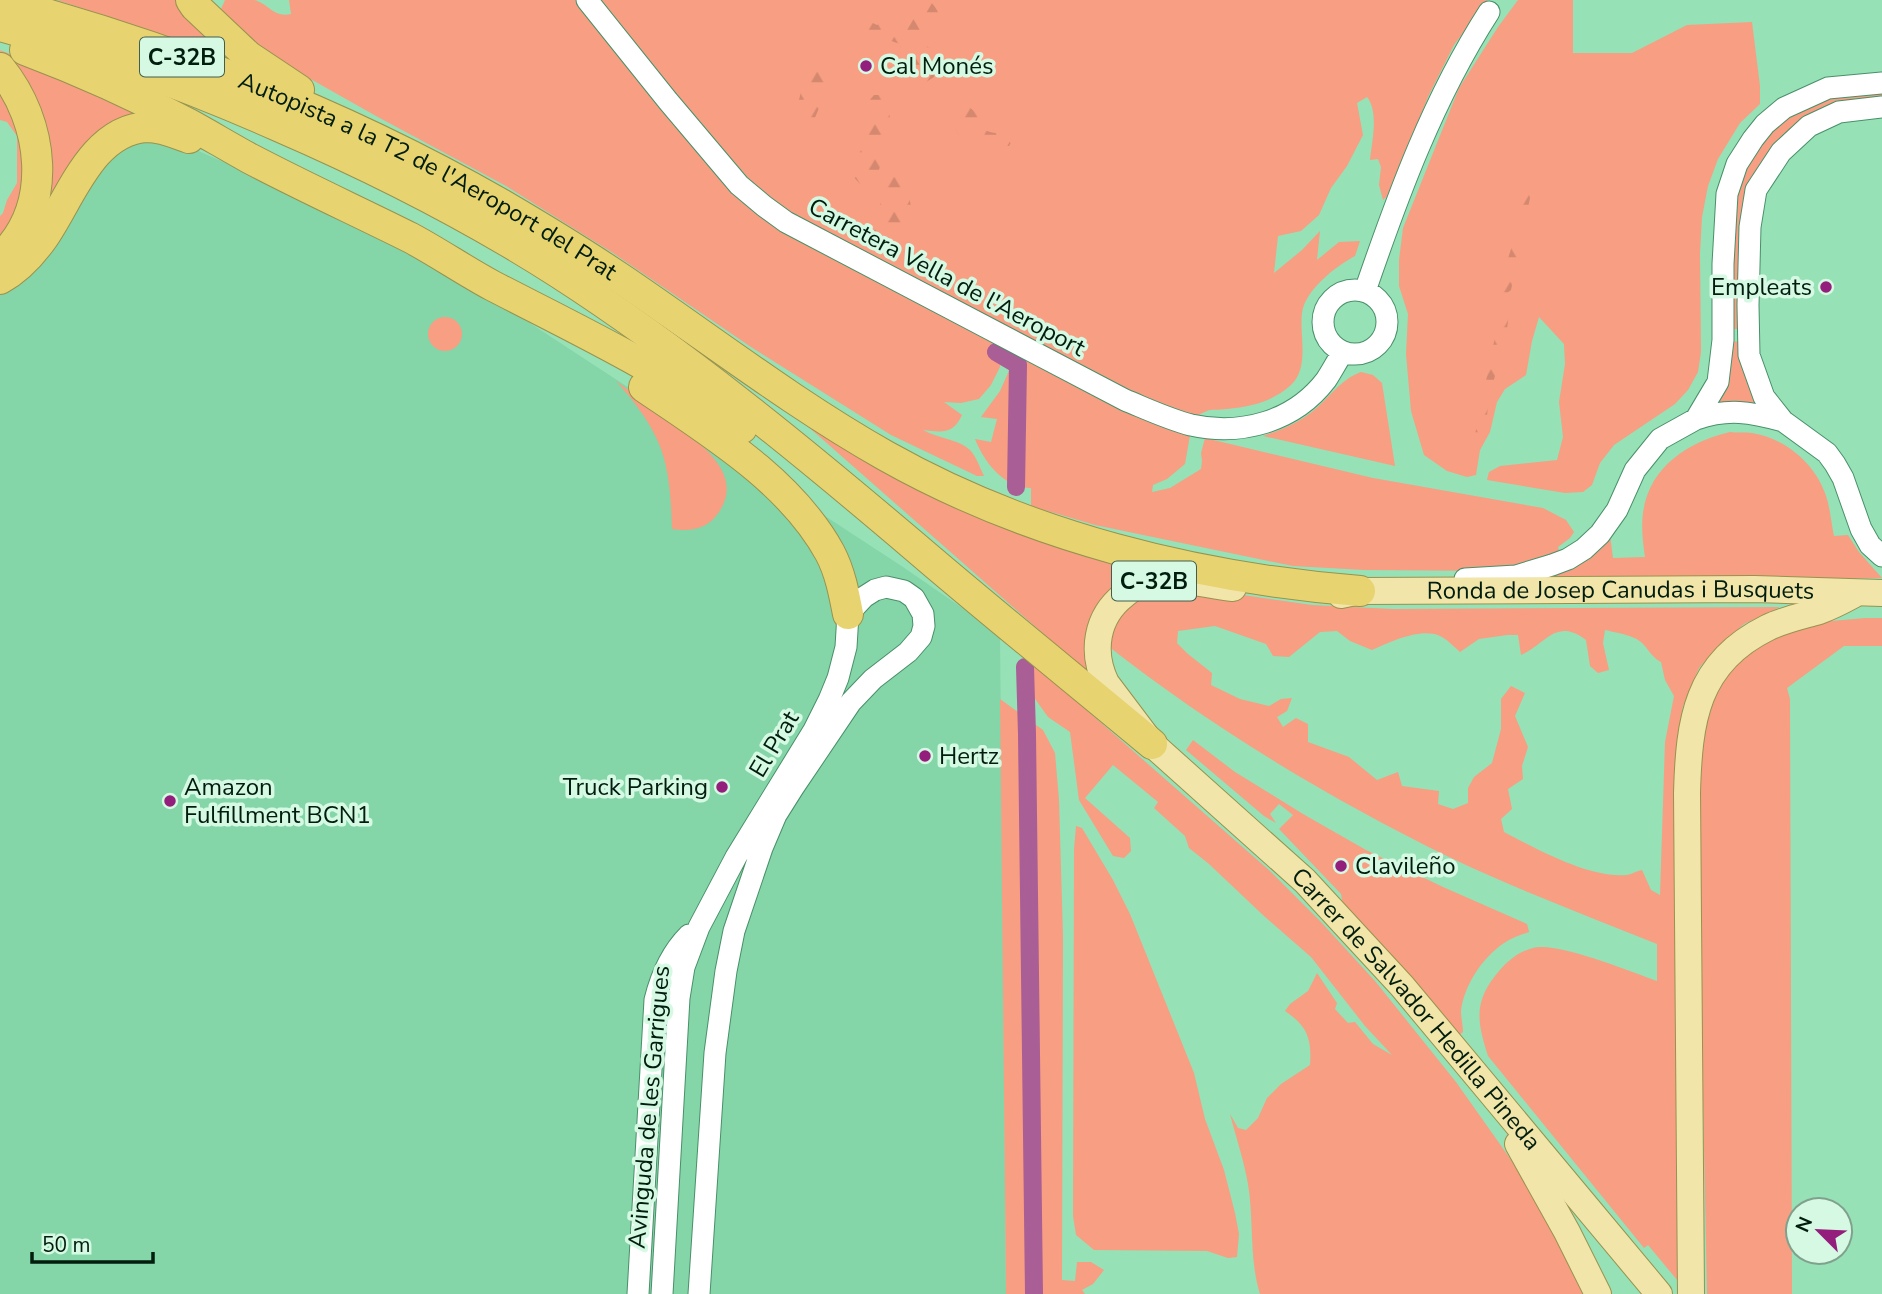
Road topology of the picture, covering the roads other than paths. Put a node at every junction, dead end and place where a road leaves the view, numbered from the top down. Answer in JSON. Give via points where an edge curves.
{"nodes":[{"id":1,"x":191,"y":0,"type":"edge"},
{"id":2,"x":587,"y":0,"type":"edge"},
{"id":3,"x":0,"y":1,"type":"edge"},
{"id":4,"x":1489,"y":12,"type":"dead end"},
{"id":5,"x":0,"y":26,"type":"edge"},
{"id":6,"x":0,"y":41,"type":"edge"},
{"id":7,"x":0,"y":68,"type":"edge"},
{"id":8,"x":1882,"y":83,"type":"edge"},
{"id":9,"x":1882,"y":107,"type":"edge"},
{"id":10,"x":358,"y":130,"type":"junction"},
{"id":11,"x":249,"y":158,"type":"junction"},
{"id":12,"x":0,"y":258,"type":"edge"},
{"id":13,"x":0,"y":279,"type":"edge"},
{"id":14,"x":492,"y":285,"type":"junction"},
{"id":15,"x":1364,"y":292,"type":"junction"},
{"id":16,"x":1343,"y":352,"type":"junction"},
{"id":17,"x":1696,"y":419,"type":"junction"},
{"id":18,"x":1783,"y":421,"type":"junction"},
{"id":19,"x":915,"y":547,"type":"junction"},
{"id":20,"x":1882,"y":556,"type":"edge"},
{"id":21,"x":1360,"y":591,"type":"junction"},
{"id":22,"x":1870,"y":593,"type":"edge"},
{"id":23,"x":848,"y":614,"type":"junction"},
{"id":24,"x":1152,"y":744,"type":"junction"},
{"id":25,"x":719,"y":890,"type":"joint"},
{"id":26,"x":699,"y":927,"type":"junction"},
{"id":27,"x":1458,"y":1052,"type":"junction"},
{"id":28,"x":638,"y":1294,"type":"edge"},
{"id":29,"x":662,"y":1294,"type":"edge"},
{"id":30,"x":699,"y":1294,"type":"edge"},
{"id":31,"x":1598,"y":1294,"type":"edge"},
{"id":32,"x":1659,"y":1294,"type":"edge"},
{"id":33,"x":1691,"y":1294,"type":"edge"}],
"edges":[{"from":1,"to":10,"type":"highway","via":[[248,56]]},
{"from":2,"to":16,"type":"street","name":"Carretera Vella de l'Aeroport","via":[[739,185],[764,206],[786,222],[1125,400],[1191,425],[1222,429],[1270,423],[1308,398]]},
{"from":3,"to":10,"type":"highway","name":"Autopista a la T2 de l'Aeroport del Prat","number":"C-32B","via":[[207,66]]},
{"from":4,"to":15,"type":"street","via":[[1443,91],[1394,206]]},
{"from":5,"to":19,"type":"highway","name":"Autopista a la T2 de l'Aeroport del Prat","number":"C-32B","via":[[64,43],[198,91],[344,155],[485,229],[558,272],[723,390]]},
{"from":6,"to":11,"type":"highway","via":[[93,77]]},
{"from":7,"to":12,"type":"highway","via":[[29,117],[38,170],[33,201],[20,233]]},
{"from":8,"to":17,"type":"street","via":[[1828,89],[1784,108],[1759,131],[1737,164],[1727,194],[1718,382]]},
{"from":9,"to":18,"type":"street","via":[[1839,112],[1809,126],[1781,152],[1756,190],[1750,227],[1749,355],[1764,397]]},
{"from":10,"to":21,"type":"highway","name":"Autopista a la T2 de l'Aeroport del Prat","number":"C-32B","via":[[432,166],[572,246],[788,395],[887,456],[984,503],[1102,546],[1203,569]]},
{"from":11,"to":13,"type":"highway","via":[[157,128],[124,132],[89,163],[33,252]]},
{"from":11,"to":14,"type":"highway","via":[[414,240]]},
{"from":14,"to":19,"type":"highway","via":[[699,399],[858,514]]},
{"from":14,"to":23,"type":"highway","via":[[711,433],[774,485],[803,513],[830,554]]},
{"from":15,"to":16,"type":"street","via":[[1344,292],[1325,311],[1327,339]]},
{"from":15,"to":16,"type":"street","via":[[1375,297],[1386,312],[1385,333],[1369,351]]},
{"from":17,"to":18,"type":"street","via":[[1733,412]]},
{"from":17,"to":21,"type":"street","via":[[1660,439],[1635,470],[1600,534],[1568,559],[1516,576]]},
{"from":18,"to":20,"type":"street","via":[[1835,464],[1861,528]]},
{"from":19,"to":24,"type":"highway","number":"C-32B"},
{"from":21,"to":22,"type":"main road","name":"Ronda de Josep Canudas i Busquets","via":[[1754,589]]},
{"from":21,"to":24,"type":"main road","number":"C-32B","via":[[1319,598],[1166,579],[1135,587],[1106,615],[1097,659],[1106,683]]},
{"from":22,"to":33,"type":"main road","via":[[1748,638],[1717,667],[1693,721],[1687,793]]},
{"from":23,"to":25,"type":"street","name":"El Prat","via":[[846,647],[829,700]]},
{"from":23,"to":30,"type":"street","via":[[869,593],[892,587],[914,598],[924,626],[916,645],[851,702],[776,815],[734,931],[715,1053]]},
{"from":24,"to":27,"type":"main road","name":"Carrer de Salvador Hedilla Pineda","number":"C-32B","via":[[1305,881]]},
{"from":25,"to":26,"type":"street","name":"Avinguda de les Garrigues"},
{"from":26,"to":28,"type":"street","name":"Avinguda de les Garrigues","via":[[673,956],[655,1000]]},
{"from":26,"to":29,"type":"street","name":"Avinguda de les Garrigues","via":[[684,967],[679,998]]},
{"from":27,"to":31,"type":"main road","via":[[1528,1159]]},
{"from":27,"to":32,"type":"main road","name":"Carrer de Salvador Hedilla Pineda"}]}
